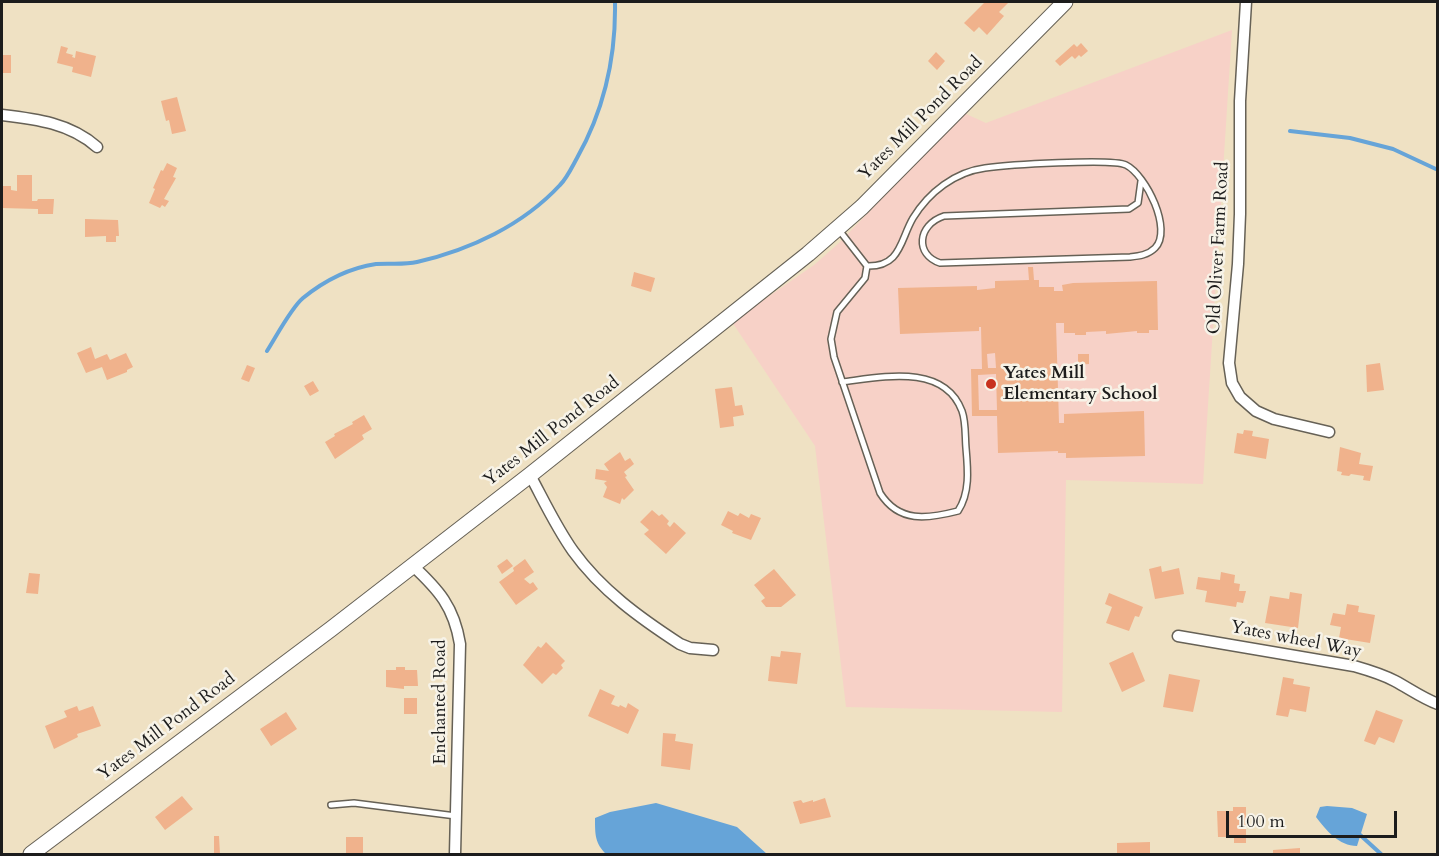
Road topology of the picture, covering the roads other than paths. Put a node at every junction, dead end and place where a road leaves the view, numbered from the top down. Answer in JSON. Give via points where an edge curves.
{"nodes":[{"id":1,"x":1065,"y":2,"type":"edge"},
{"id":2,"x":1246,"y":2,"type":"edge"},
{"id":3,"x":2,"y":115,"type":"edge"},
{"id":4,"x":97,"y":147,"type":"dead end"},
{"id":5,"x":1142,"y":181,"type":"junction"},
{"id":6,"x":838,"y":229,"type":"junction"},
{"id":7,"x":867,"y":266,"type":"junction"},
{"id":8,"x":842,"y":382,"type":"junction"},
{"id":9,"x":1329,"y":432,"type":"dead end"},
{"id":10,"x":530,"y":475,"type":"junction"},
{"id":11,"x":412,"y":566,"type":"junction"},
{"id":12,"x":1178,"y":636,"type":"dead end"},
{"id":13,"x":713,"y":650,"type":"dead end"},
{"id":14,"x":1437,"y":704,"type":"edge"},
{"id":15,"x":331,"y":805,"type":"dead end"},
{"id":16,"x":456,"y":816,"type":"junction"},
{"id":17,"x":31,"y":855,"type":"edge"},
{"id":18,"x":455,"y":855,"type":"edge"}],
"edges":[{"from":1,"to":6,"type":"street","name":"Yates Mill Pond Road"},
{"from":2,"to":9,"type":"street","name":"Old Oliver Farm Road","via":[[1238,264],[1229,363],[1232,383],[1240,397],[1256,411]]},
{"from":3,"to":4,"type":"street","via":[[70,129]]},
{"from":5,"to":5,"type":"lane","via":[[1137,203],[1129,209],[944,216],[928,224],[922,241],[929,257],[940,263],[1146,255],[1160,240],[1160,232],[1156,208]]},
{"from":5,"to":7,"type":"lane","via":[[1128,165],[1121,163],[975,169],[938,187],[912,220],[895,255],[876,266]]},
{"from":6,"to":7,"type":"lane"},
{"from":6,"to":10,"type":"street","name":"Yates Mill Pond Road"},
{"from":7,"to":8,"type":"lane","via":[[865,278],[837,312],[833,328],[831,339]]},
{"from":8,"to":8,"type":"lane","via":[[884,500],[905,516],[958,511],[967,491],[967,451],[963,413],[954,396],[927,379],[893,376]]},
{"from":10,"to":11,"type":"street","name":"Yates Mill Pond Road"},
{"from":10,"to":13,"type":"street","via":[[574,552],[620,601],[680,644]]},
{"from":11,"to":16,"type":"street","name":"Enchanted Road","via":[[441,594],[458,631]]},
{"from":11,"to":17,"type":"street","name":"Yates Mill Pond Road"},
{"from":12,"to":14,"type":"street","name":"Yates wheel Way","via":[[1354,666]]},
{"from":15,"to":16,"type":"lane","via":[[354,803]]},
{"from":16,"to":18,"type":"street","name":"Enchanted Road"}]}
